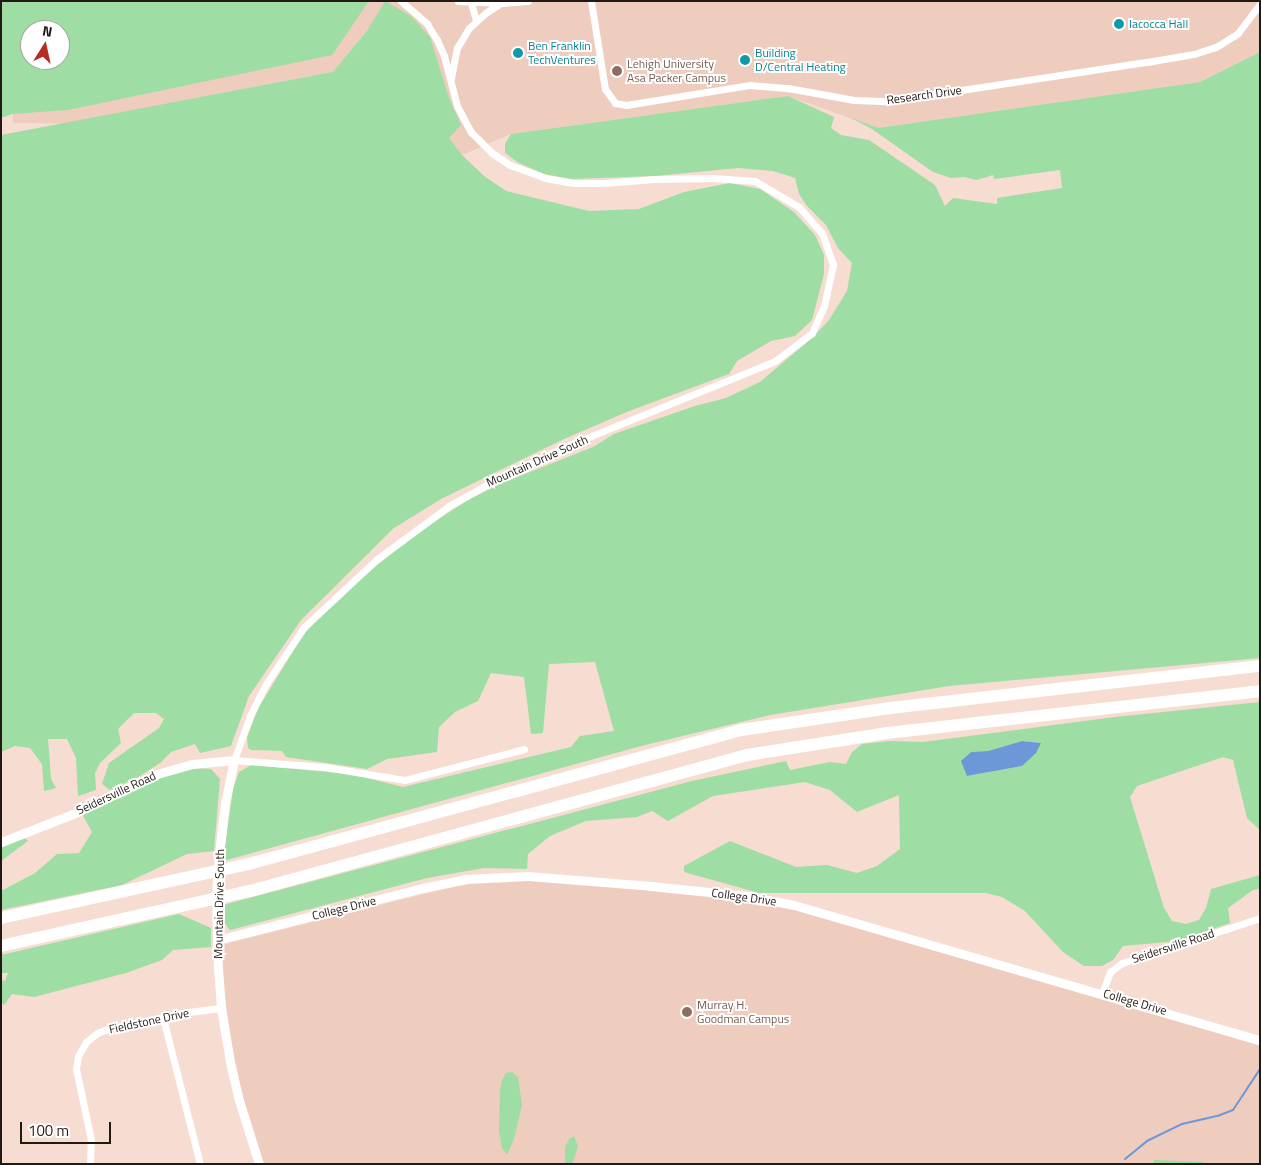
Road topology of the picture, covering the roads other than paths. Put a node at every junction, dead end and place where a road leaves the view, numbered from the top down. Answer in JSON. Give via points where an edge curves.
{"nodes":[{"id":1,"x":401,"y":1,"type":"edge"},
{"id":2,"x":458,"y":1,"type":"edge"},
{"id":3,"x":528,"y":1,"type":"edge"},
{"id":4,"x":590,"y":1,"type":"edge"},
{"id":5,"x":471,"y":3,"type":"junction"},
{"id":6,"x":501,"y":3,"type":"junction"},
{"id":7,"x":1260,"y":4,"type":"edge"},
{"id":8,"x":476,"y":20,"type":"junction"},
{"id":9,"x":451,"y":82,"type":"junction"},
{"id":10,"x":1260,"y":666,"type":"edge"},
{"id":11,"x":1260,"y":691,"type":"edge"},
{"id":12,"x":524,"y":749,"type":"dead end"},
{"id":13,"x":234,"y":760,"type":"junction"},
{"id":14,"x":1,"y":842,"type":"edge"},
{"id":15,"x":1,"y":918,"type":"edge"},
{"id":16,"x":1260,"y":918,"type":"edge"},
{"id":17,"x":217,"y":940,"type":"junction"},
{"id":18,"x":1,"y":946,"type":"edge"},
{"id":19,"x":1102,"y":993,"type":"junction"},
{"id":20,"x":221,"y":1008,"type":"junction"},
{"id":21,"x":163,"y":1018,"type":"junction"},
{"id":22,"x":1260,"y":1040,"type":"edge"},
{"id":23,"x":90,"y":1164,"type":"edge"},
{"id":24,"x":200,"y":1164,"type":"edge"},
{"id":25,"x":259,"y":1164,"type":"edge"}],
"edges":[{"from":1,"to":9,"type":"street","name":"Mountain Drive South","via":[[427,24],[444,56]]},
{"from":2,"to":5,"type":"street"},
{"from":3,"to":6,"type":"street"},
{"from":4,"to":7,"type":"street","name":"Research Drive","via":[[605,89],[614,103],[626,105],[750,85],[854,100],[888,101],[1147,62],[1216,47],[1238,33]]},
{"from":5,"to":6,"type":"street"},
{"from":5,"to":8,"type":"street"},
{"from":6,"to":8,"type":"street","name":"Mountain Drive South"},
{"from":8,"to":9,"type":"street","name":"Mountain Drive South","via":[[458,48]]},
{"from":9,"to":13,"type":"street","name":"Mountain Drive South","via":[[457,106],[471,132],[492,153],[524,171],[574,183],[674,178],[755,181],[799,207],[822,233],[833,265],[824,306],[812,333],[776,361],[501,476],[449,506],[377,559],[304,627],[266,684]]},
{"from":10,"to":15,"type":"highway","via":[[890,708],[741,730],[248,864]]},
{"from":11,"to":18,"type":"highway","via":[[887,733],[748,755],[250,891]]},
{"from":12,"to":13,"type":"street","via":[[405,780],[325,766]]},
{"from":13,"to":14,"type":"street","name":"Seidersville Road","via":[[193,764],[157,774],[73,814]]},
{"from":13,"to":17,"type":"street","name":"Mountain Drive South","via":[[219,854]]},
{"from":16,"to":19,"type":"street","name":"Seidersville Road","via":[[1122,963],[1110,972]]},
{"from":17,"to":19,"type":"street","name":"College Drive","via":[[451,881],[528,876],[775,900]]},
{"from":17,"to":20,"type":"street","name":"Mountain Drive South"},
{"from":19,"to":22,"type":"street","name":"College Drive"},
{"from":20,"to":21,"type":"street","name":"Fieldstone Drive"},
{"from":20,"to":25,"type":"street","name":"Mountain Drive South","via":[[238,1097]]},
{"from":21,"to":23,"type":"street","name":"Fieldstone Drive","via":[[105,1030],[90,1038],[80,1050],[76,1068],[91,1140]]},
{"from":21,"to":24,"type":"street"}]}
